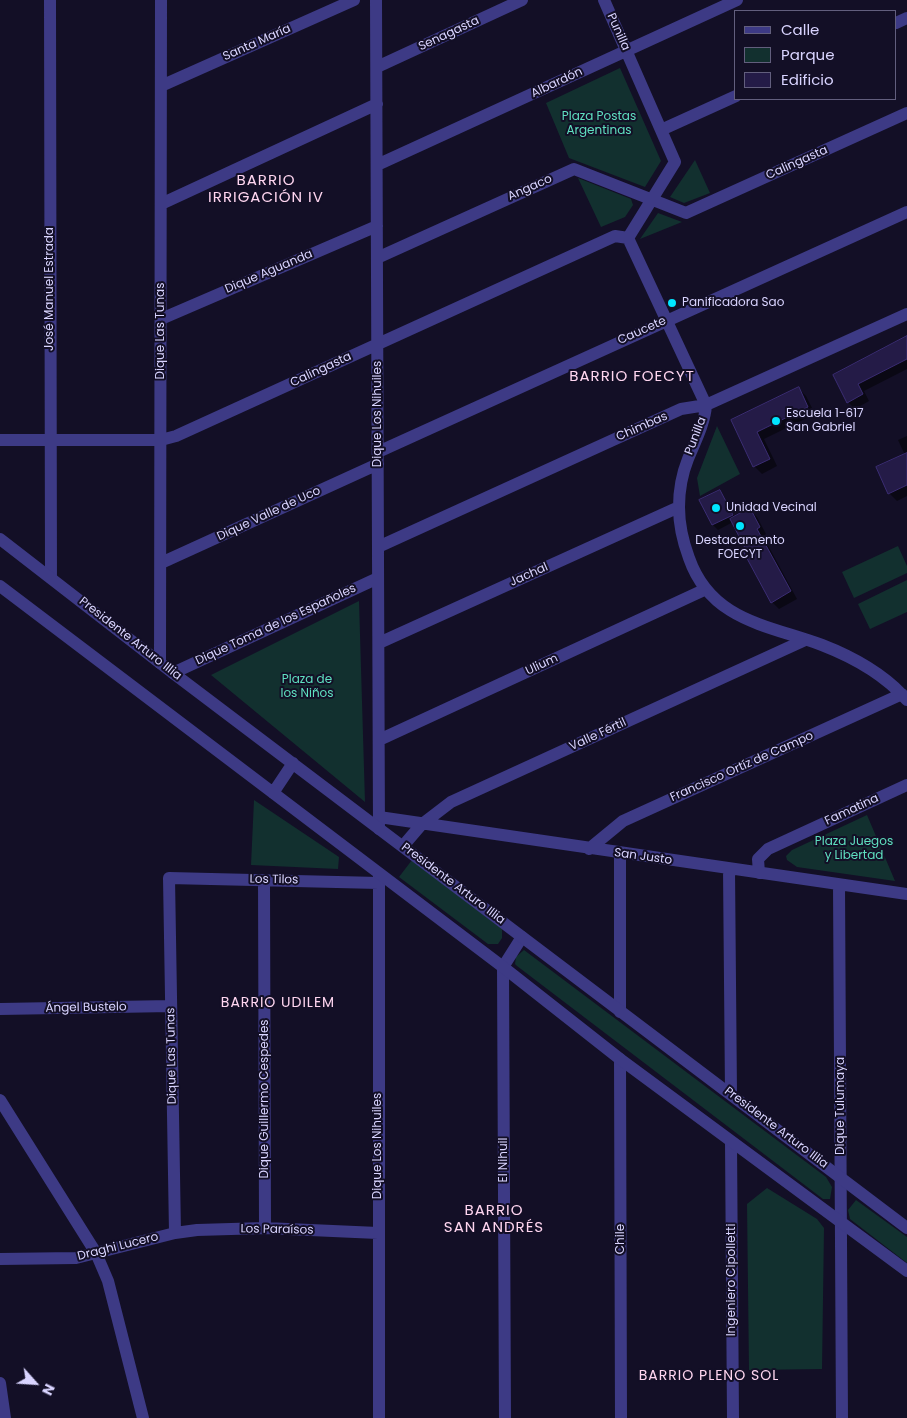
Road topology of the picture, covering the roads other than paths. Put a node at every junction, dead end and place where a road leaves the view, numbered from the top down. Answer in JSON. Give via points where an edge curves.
{"nodes":[{"id":1,"x":50,"y":0,"type":"edge"},
{"id":2,"x":161,"y":0,"type":"edge"},
{"id":3,"x":354,"y":0,"type":"edge"},
{"id":4,"x":376,"y":0,"type":"edge"},
{"id":5,"x":522,"y":0,"type":"edge"},
{"id":6,"x":604,"y":0,"type":"edge"},
{"id":7,"x":737,"y":0,"type":"edge"},
{"id":8,"x":626,"y":51,"type":"junction"},
{"id":9,"x":376,"y":67,"type":"junction"},
{"id":10,"x":161,"y":86,"type":"junction"},
{"id":11,"x":734,"y":97,"type":"edge"},
{"id":12,"x":376,"y":104,"type":"junction"},
{"id":13,"x":907,"y":113,"type":"edge"},
{"id":14,"x":661,"y":130,"type":"junction"},
{"id":15,"x":377,"y":165,"type":"junction"},
{"id":16,"x":652,"y":199,"type":"junction"},
{"id":17,"x":161,"y":204,"type":"junction"},
{"id":18,"x":907,"y":212,"type":"edge"},
{"id":19,"x":686,"y":213,"type":"joint"},
{"id":20,"x":377,"y":226,"type":"junction"},
{"id":21,"x":628,"y":238,"type":"junction"},
{"id":22,"x":377,"y":258,"type":"junction"},
{"id":23,"x":907,"y":314,"type":"edge"},
{"id":24,"x":161,"y":319,"type":"junction"},
{"id":25,"x":665,"y":321,"type":"junction"},
{"id":26,"x":378,"y":344,"type":"junction"},
{"id":27,"x":706,"y":405,"type":"junction"},
{"id":28,"x":0,"y":440,"type":"edge"},
{"id":29,"x":50,"y":440,"type":"junction"},
{"id":30,"x":161,"y":440,"type":"junction"},
{"id":31,"x":378,"y":458,"type":"junction"},
{"id":32,"x":679,"y":507,"type":"junction"},
{"id":33,"x":0,"y":539,"type":"edge"},
{"id":34,"x":378,"y":546,"type":"junction"},
{"id":35,"x":160,"y":563,"type":"junction"},
{"id":36,"x":51,"y":578,"type":"junction"},
{"id":37,"x":378,"y":578,"type":"junction"},
{"id":38,"x":0,"y":586,"type":"edge"},
{"id":39,"x":704,"y":590,"type":"junction"},
{"id":40,"x":804,"y":640,"type":"junction"},
{"id":41,"x":379,"y":643,"type":"junction"},
{"id":42,"x":160,"y":663,"type":"junction"},
{"id":43,"x":173,"y":673,"type":"junction"},
{"id":44,"x":904,"y":697,"type":"edge"},
{"id":45,"x":379,"y":740,"type":"junction"},
{"id":46,"x":294,"y":763,"type":"junction"},
{"id":47,"x":907,"y":785,"type":"edge"},
{"id":48,"x":272,"y":793,"type":"junction"},
{"id":49,"x":379,"y":823,"type":"junction"},
{"id":50,"x":421,"y":825,"type":"junction"},
{"id":51,"x":403,"y":846,"type":"junction"},
{"id":52,"x":589,"y":849,"type":"junction"},
{"id":53,"x":620,"y":853,"type":"junction"},
{"id":54,"x":729,"y":869,"type":"junction"},
{"id":55,"x":759,"y":873,"type":"junction"},
{"id":56,"x":169,"y":878,"type":"joint"},
{"id":57,"x":379,"y":878,"type":"junction"},
{"id":58,"x":264,"y":880,"type":"junction"},
{"id":59,"x":839,"y":885,"type":"junction"},
{"id":60,"x":907,"y":894,"type":"edge"},
{"id":61,"x":522,"y":937,"type":"junction"},
{"id":62,"x":503,"y":967,"type":"junction"},
{"id":63,"x":171,"y":1006,"type":"junction"},
{"id":64,"x":0,"y":1009,"type":"edge"},
{"id":65,"x":620,"y":1012,"type":"junction"},
{"id":66,"x":620,"y":1059,"type":"junction"},
{"id":67,"x":731,"y":1094,"type":"junction"},
{"id":68,"x":0,"y":1100,"type":"edge"},
{"id":69,"x":731,"y":1142,"type":"junction"},
{"id":70,"x":841,"y":1177,"type":"junction"},
{"id":71,"x":841,"y":1221,"type":"junction"},
{"id":72,"x":265,"y":1228,"type":"junction"},
{"id":73,"x":907,"y":1228,"type":"edge"},
{"id":74,"x":175,"y":1233,"type":"junction"},
{"id":75,"x":378,"y":1233,"type":"junction"},
{"id":76,"x":96,"y":1253,"type":"junction"},
{"id":77,"x":0,"y":1259,"type":"edge"},
{"id":78,"x":907,"y":1271,"type":"edge"},
{"id":79,"x":0,"y":1383,"type":"edge"},
{"id":80,"x":5,"y":1418,"type":"edge"},
{"id":81,"x":143,"y":1418,"type":"edge"},
{"id":82,"x":379,"y":1418,"type":"edge"},
{"id":83,"x":505,"y":1418,"type":"edge"},
{"id":84,"x":621,"y":1418,"type":"edge"},
{"id":85,"x":733,"y":1418,"type":"edge"},
{"id":86,"x":842,"y":1418,"type":"edge"}],
"edges":[{"from":1,"to":29,"type":"street","name":"José Manuel Estrada"},
{"from":2,"to":10,"type":"street","name":"Dique Las Tunas"},
{"from":3,"to":10,"type":"street","name":"Santa María"},
{"from":4,"to":9,"type":"street","name":"Dique Los Nihuiles"},
{"from":5,"to":9,"type":"street","name":"Senagasta"},
{"from":6,"to":8,"type":"street","name":"Punilla"},
{"from":7,"to":8,"type":"street","name":"Albardón"},
{"from":8,"to":14,"type":"street","name":"Punilla"},
{"from":8,"to":15,"type":"street","name":"Albardón"},
{"from":9,"to":12,"type":"street","name":"Dique Los Nihuiles"},
{"from":10,"to":17,"type":"street","name":"Dique Las Tunas"},
{"from":11,"to":14,"type":"street"},
{"from":12,"to":15,"type":"street","name":"Dique Los Nihuiles"},
{"from":12,"to":17,"type":"street"},
{"from":13,"to":19,"type":"street","name":"Calingasta"},
{"from":14,"to":16,"type":"street","name":"Punilla","via":[[675,162]]},
{"from":15,"to":20,"type":"street","name":"Dique Los Nihuiles"},
{"from":16,"to":19,"type":"street","name":"Angaco"},
{"from":16,"to":21,"type":"street","name":"Punilla"},
{"from":16,"to":22,"type":"street","name":"Angaco","via":[[574,169]]},
{"from":17,"to":24,"type":"street","name":"Dique Las Tunas"},
{"from":18,"to":25,"type":"street","name":"Caucete"},
{"from":20,"to":22,"type":"street","name":"Dique Los Nihuiles"},
{"from":20,"to":24,"type":"street","name":"Dique Aguanda"},
{"from":21,"to":25,"type":"street","name":"Punilla"},
{"from":21,"to":26,"type":"street","name":"Calingasta","via":[[615,236]]},
{"from":22,"to":26,"type":"street","name":"Dique Los Nihuiles"},
{"from":23,"to":27,"type":"street","name":"Chimbas"},
{"from":24,"to":30,"type":"street","name":"Dique Las Tunas"},
{"from":25,"to":27,"type":"street","name":"Punilla"},
{"from":25,"to":31,"type":"street","name":"Caucete"},
{"from":26,"to":30,"type":"street","name":"Calingasta"},
{"from":26,"to":31,"type":"street","name":"Dique Los Nihuiles"},
{"from":27,"to":32,"type":"street","name":"Punilla","via":[[681,481]]},
{"from":27,"to":34,"type":"street","name":"Chimbas","via":[[681,409]]},
{"from":28,"to":29,"type":"street","name":"Calingasta"},
{"from":29,"to":30,"type":"street","name":"Calingasta"},
{"from":29,"to":36,"type":"street","name":"José Manuel Estrada"},
{"from":30,"to":35,"type":"street","name":"Dique Las Tunas"},
{"from":31,"to":34,"type":"street","name":"Dique Los Nihuiles"},
{"from":31,"to":35,"type":"street","name":"Dique Valle de Uco"},
{"from":32,"to":39,"type":"street","name":"Punilla","via":[[686,549]]},
{"from":32,"to":41,"type":"street","name":"Jachal"},
{"from":33,"to":36,"type":"street","name":"Presidente Arturo Illia"},
{"from":34,"to":37,"type":"street","name":"Dique Los Nihuiles"},
{"from":35,"to":42,"type":"street","name":"Dique Las Tunas"},
{"from":36,"to":42,"type":"street","name":"Presidente Arturo Illia"},
{"from":37,"to":41,"type":"street","name":"Dique Los Nihuiles"},
{"from":37,"to":43,"type":"street","name":"Dique Toma de los Españoles"},
{"from":38,"to":48,"type":"street"},
{"from":39,"to":40,"type":"street","name":"Punilla","via":[[717,602],[745,618]]},
{"from":39,"to":45,"type":"street","name":"Ulium"},
{"from":40,"to":44,"type":"street","name":"Punilla","via":[[861,663]]},
{"from":40,"to":50,"type":"street","name":"Valle Fértil","via":[[451,802]]},
{"from":41,"to":45,"type":"street","name":"Dique Los Nihuiles"},
{"from":42,"to":43,"type":"street","name":"Presidente Arturo Illia"},
{"from":43,"to":46,"type":"street","name":"Presidente Arturo Illia"},
{"from":44,"to":52,"type":"street","name":"Francisco Ortíz de Campo","via":[[623,821]]},
{"from":45,"to":49,"type":"street","name":"Dique Los Nihuiles"},
{"from":46,"to":48,"type":"street"},
{"from":46,"to":49,"type":"street","name":"Presidente Arturo Illia"},
{"from":47,"to":55,"type":"street","name":"Famatina","via":[[768,849],[758,859]]},
{"from":48,"to":57,"type":"street"},
{"from":49,"to":50,"type":"street","name":"San Justo"},
{"from":49,"to":51,"type":"street","name":"Presidente Arturo Illia"},
{"from":50,"to":51,"type":"street","name":"Valle Fértil"},
{"from":50,"to":52,"type":"street","name":"San Justo"},
{"from":51,"to":61,"type":"street","name":"Presidente Arturo Illia"},
{"from":52,"to":53,"type":"street","name":"San Justo"},
{"from":53,"to":54,"type":"street","name":"San Justo"},
{"from":53,"to":65,"type":"street"},
{"from":54,"to":55,"type":"street","name":"San Justo"},
{"from":54,"to":67,"type":"street"},
{"from":55,"to":59,"type":"street","name":"San Justo"},
{"from":56,"to":58,"type":"street","name":"Los Tilos"},
{"from":56,"to":63,"type":"street","name":"Dique Las Tunas"},
{"from":57,"to":58,"type":"street","name":"Los Tilos"},
{"from":57,"to":62,"type":"street"},
{"from":57,"to":75,"type":"street","name":"Dique Los Nihuiles"},
{"from":58,"to":72,"type":"street","name":"Dique Guillermo Cespedes"},
{"from":59,"to":60,"type":"street","name":"San Justo"},
{"from":59,"to":70,"type":"street","name":"Dique Tulumaya"},
{"from":61,"to":62,"type":"street"},
{"from":61,"to":65,"type":"street","name":"Presidente Arturo Illia"},
{"from":62,"to":66,"type":"street"},
{"from":62,"to":83,"type":"street","name":"El Nihuil"},
{"from":63,"to":64,"type":"street","name":"Ángel Bustelo"},
{"from":63,"to":74,"type":"street","name":"Dique Las Tunas"},
{"from":65,"to":67,"type":"street","name":"Presidente Arturo Illia"},
{"from":66,"to":69,"type":"street"},
{"from":66,"to":84,"type":"street","name":"Chile"},
{"from":67,"to":70,"type":"street","name":"Presidente Arturo Illia"},
{"from":68,"to":76,"type":"street"},
{"from":69,"to":71,"type":"street"},
{"from":69,"to":85,"type":"street","name":"Ingeniero Cipolletti"},
{"from":70,"to":71,"type":"street","name":"Dique Tulumaya"},
{"from":70,"to":73,"type":"street","name":"Presidente Arturo Illia"},
{"from":71,"to":78,"type":"street"},
{"from":71,"to":86,"type":"street","name":"Dique Tulumaya"},
{"from":72,"to":74,"type":"street","name":"Los Paraísos"},
{"from":72,"to":75,"type":"street","name":"Los Paraísos"},
{"from":74,"to":76,"type":"street","name":"Draghi Lucero"},
{"from":75,"to":82,"type":"street","name":"Dique Los Nihuiles"},
{"from":76,"to":77,"type":"street","name":"Draghi Lucero","via":[[76,1258]]},
{"from":76,"to":81,"type":"street","via":[[108,1281]]},
{"from":79,"to":80,"type":"street"}]}
